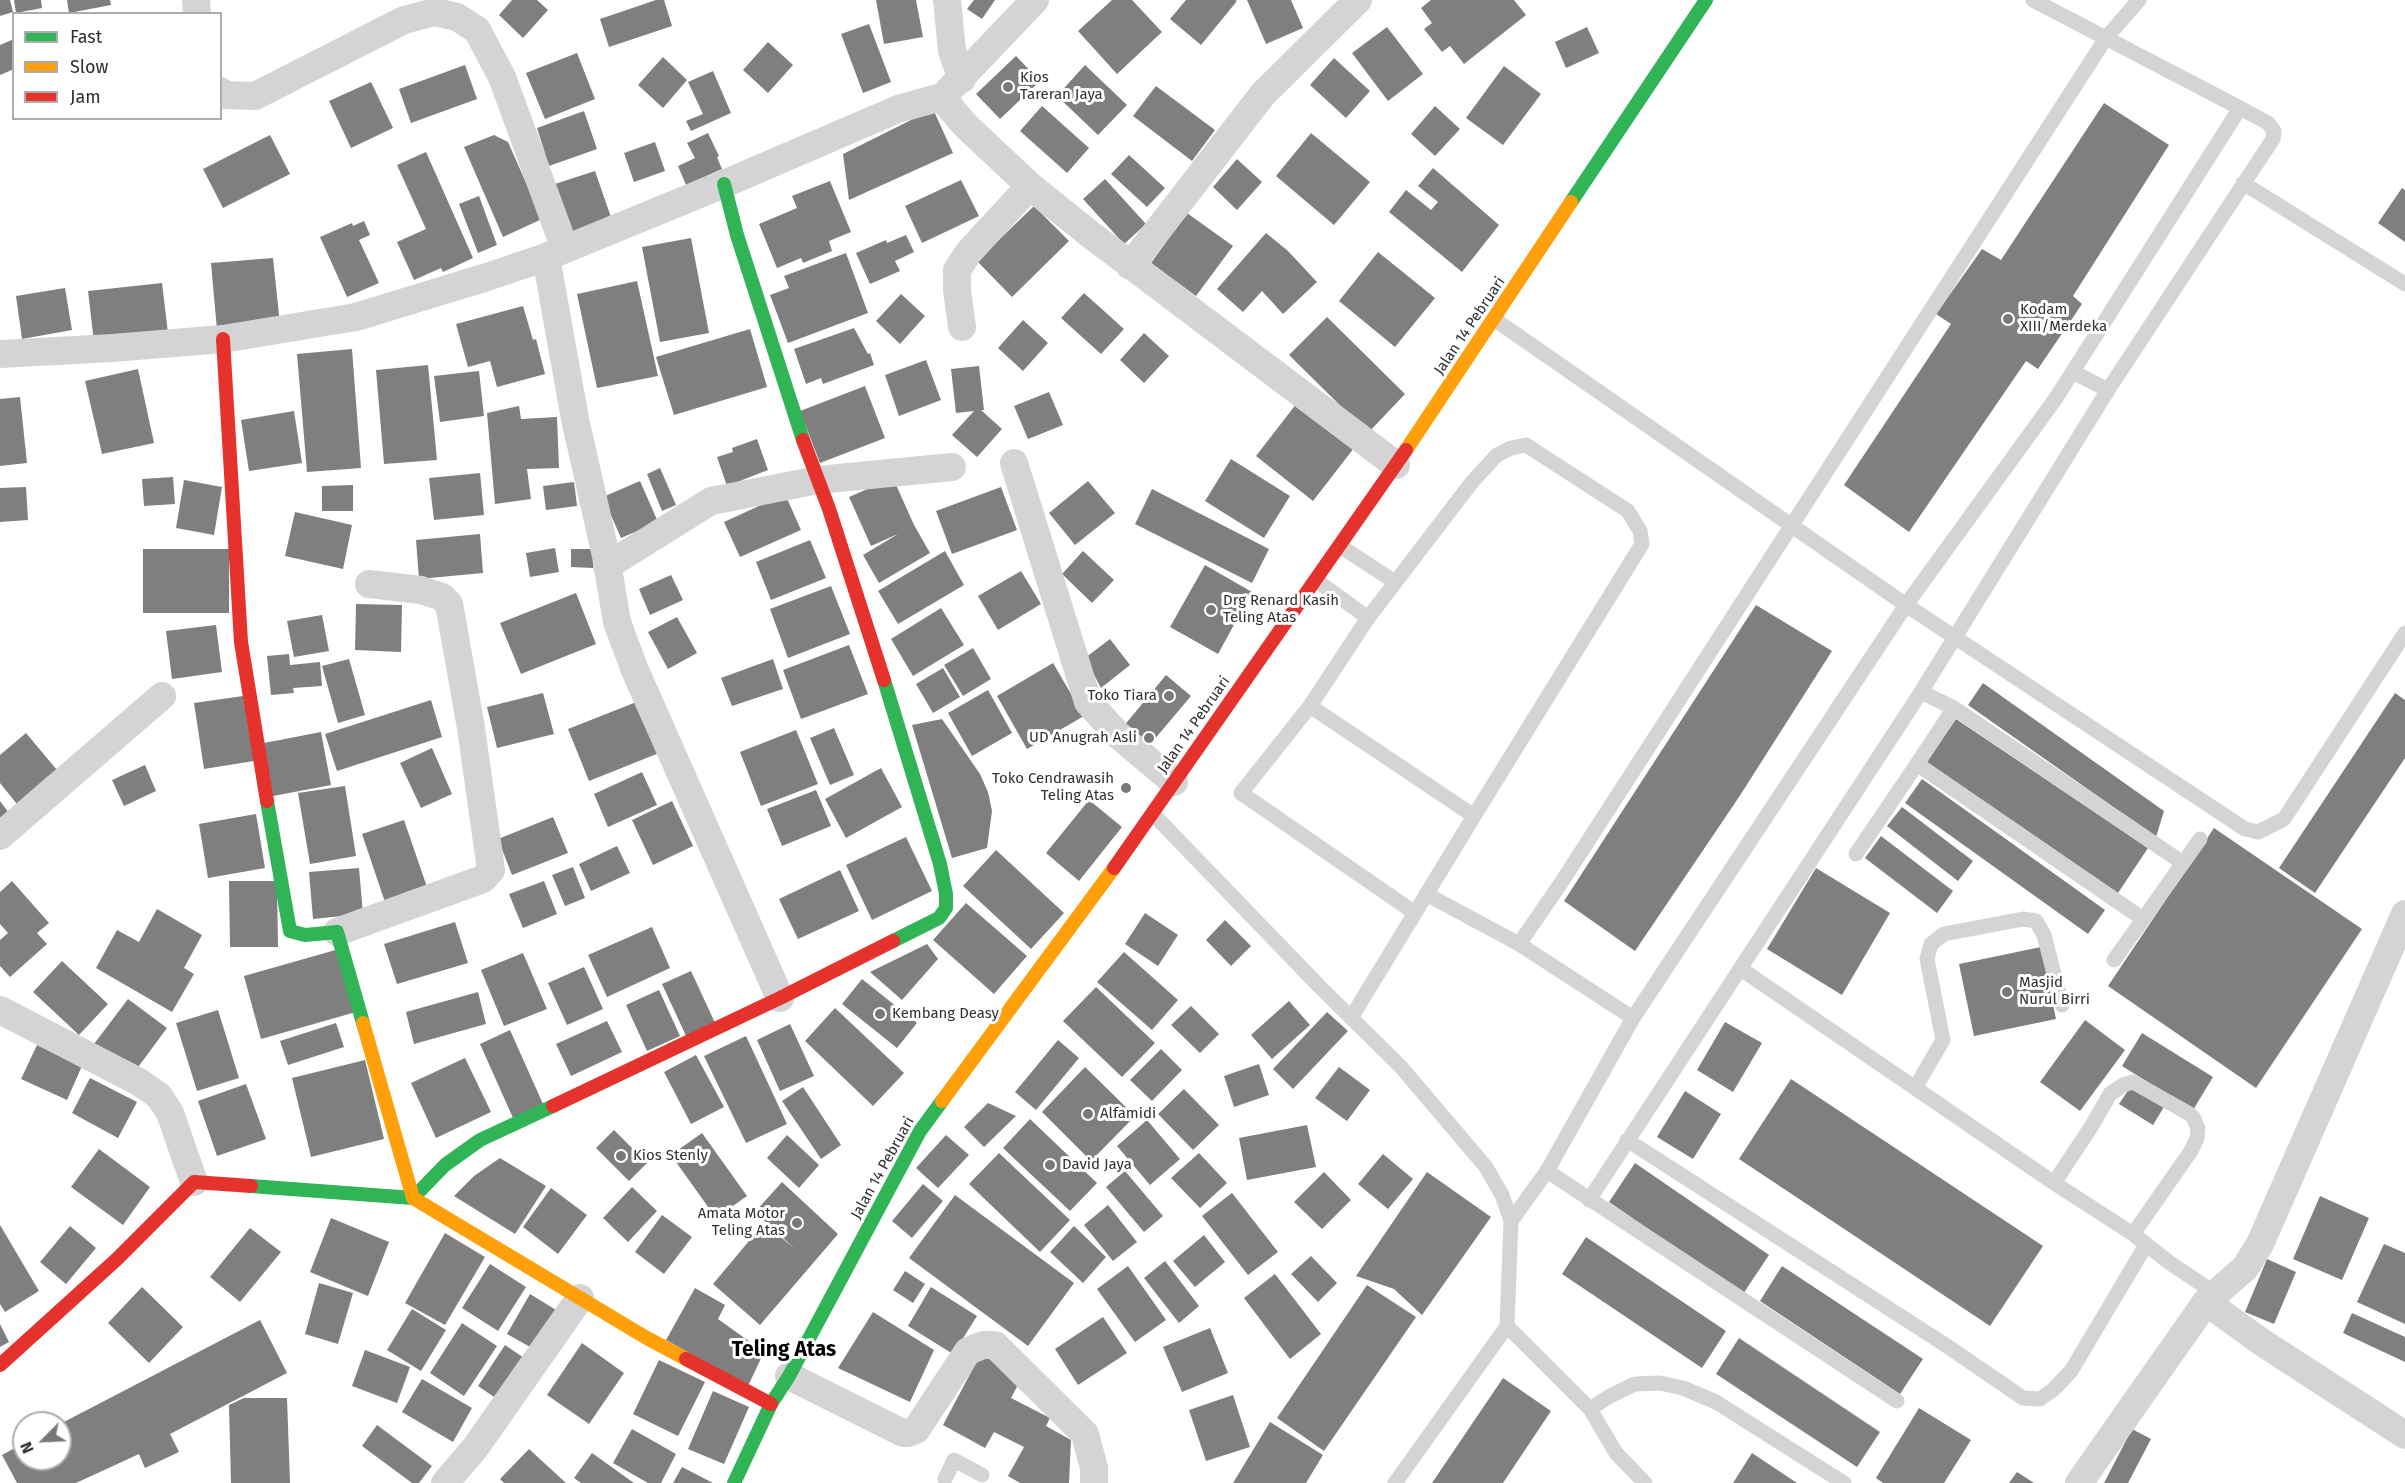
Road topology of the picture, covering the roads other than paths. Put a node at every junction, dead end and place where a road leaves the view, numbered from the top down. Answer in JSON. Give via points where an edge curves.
{"nodes":[{"id":1,"x":946,"y":0,"type":"edge"},
{"id":2,"x":1035,"y":0,"type":"edge"},
{"id":3,"x":1358,"y":0,"type":"edge"},
{"id":4,"x":1706,"y":0,"type":"edge"},
{"id":5,"x":2033,"y":0,"type":"edge"},
{"id":6,"x":2139,"y":0,"type":"edge"},
{"id":7,"x":2106,"y":38,"type":"junction"},
{"id":8,"x":954,"y":87,"type":"junction"},
{"id":9,"x":222,"y":92,"type":"edge"},
{"id":10,"x":2240,"y":108,"type":"junction"},
{"id":11,"x":2243,"y":183,"type":"junction"},
{"id":12,"x":724,"y":184,"type":"junction"},
{"id":13,"x":1030,"y":186,"type":"junction"},
{"id":14,"x":556,"y":253,"type":"junction"},
{"id":15,"x":1130,"y":266,"type":"junction"},
{"id":16,"x":2405,"y":284,"type":"edge"},
{"id":17,"x":1494,"y":319,"type":"junction"},
{"id":18,"x":962,"y":327,"type":"dead end"},
{"id":19,"x":222,"y":339,"type":"junction"},
{"id":20,"x":0,"y":354,"type":"edge"},
{"id":21,"x":2073,"y":372,"type":"junction"},
{"id":22,"x":2108,"y":390,"type":"junction"},
{"id":23,"x":1014,"y":463,"type":"dead end"},
{"id":24,"x":1396,"y":465,"type":"junction"},
{"id":25,"x":952,"y":467,"type":"dead end"},
{"id":26,"x":818,"y":480,"type":"junction"},
{"id":27,"x":1791,"y":524,"type":"junction"},
{"id":28,"x":1340,"y":546,"type":"junction"},
{"id":29,"x":607,"y":566,"type":"junction"},
{"id":30,"x":1316,"y":580,"type":"junction"},
{"id":31,"x":1395,"y":582,"type":"junction"},
{"id":32,"x":369,"y":584,"type":"dead end"},
{"id":33,"x":1906,"y":605,"type":"junction"},
{"id":34,"x":1368,"y":618,"type":"junction"},
{"id":35,"x":2405,"y":633,"type":"edge"},
{"id":36,"x":1955,"y":637,"type":"junction"},
{"id":37,"x":1922,"y":692,"type":"junction"},
{"id":38,"x":162,"y":696,"type":"dead end"},
{"id":39,"x":1310,"y":705,"type":"junction"},
{"id":40,"x":1954,"y":708,"type":"junction"},
{"id":41,"x":1917,"y":764,"type":"junction"},
{"id":42,"x":1174,"y":782,"type":"junction"},
{"id":43,"x":1153,"y":814,"type":"junction"},
{"id":44,"x":1474,"y":816,"type":"junction"},
{"id":45,"x":0,"y":836,"type":"edge"},
{"id":46,"x":2200,"y":839,"type":"dead end"},
{"id":47,"x":1856,"y":854,"type":"dead end"},
{"id":48,"x":2183,"y":863,"type":"junction"},
{"id":49,"x":1426,"y":894,"type":"junction"},
{"id":50,"x":1415,"y":913,"type":"junction"},
{"id":51,"x":2405,"y":914,"type":"edge"},
{"id":52,"x":2143,"y":919,"type":"junction"},
{"id":53,"x":337,"y":932,"type":"junction"},
{"id":54,"x":1520,"y":944,"type":"junction"},
{"id":55,"x":2114,"y":960,"type":"dead end"},
{"id":56,"x":1741,"y":969,"type":"junction"},
{"id":57,"x":780,"y":998,"type":"junction"},
{"id":58,"x":2062,"y":1005,"type":"dead end"},
{"id":59,"x":0,"y":1010,"type":"edge"},
{"id":60,"x":1351,"y":1018,"type":"junction"},
{"id":61,"x":1633,"y":1018,"type":"junction"},
{"id":62,"x":1915,"y":1088,"type":"junction"},
{"id":63,"x":1627,"y":1140,"type":"junction"},
{"id":64,"x":1547,"y":1171,"type":"junction"},
{"id":65,"x":194,"y":1182,"type":"junction"},
{"id":66,"x":2054,"y":1183,"type":"junction"},
{"id":67,"x":413,"y":1198,"type":"junction"},
{"id":68,"x":1589,"y":1200,"type":"junction"},
{"id":69,"x":1511,"y":1221,"type":"junction"},
{"id":70,"x":2133,"y":1234,"type":"junction"},
{"id":71,"x":2146,"y":1245,"type":"junction"},
{"id":72,"x":2210,"y":1297,"type":"junction"},
{"id":73,"x":580,"y":1298,"type":"junction"},
{"id":74,"x":1507,"y":1326,"type":"junction"},
{"id":75,"x":0,"y":1365,"type":"edge"},
{"id":76,"x":789,"y":1376,"type":"junction"},
{"id":77,"x":1897,"y":1401,"type":"dead end"},
{"id":78,"x":771,"y":1404,"type":"junction"},
{"id":79,"x":1590,"y":1409,"type":"junction"},
{"id":80,"x":2405,"y":1435,"type":"edge"},
{"id":81,"x":982,"y":1475,"type":"dead end"},
{"id":82,"x":945,"y":1479,"type":"dead end"},
{"id":83,"x":446,"y":1483,"type":"edge"},
{"id":84,"x":734,"y":1483,"type":"edge"},
{"id":85,"x":1094,"y":1483,"type":"edge"},
{"id":86,"x":1395,"y":1483,"type":"edge"},
{"id":87,"x":1645,"y":1483,"type":"edge"},
{"id":88,"x":1844,"y":1483,"type":"edge"},
{"id":89,"x":2079,"y":1483,"type":"edge"}],
"edges":[{"from":1,"to":8,"type":"street"},
{"from":2,"to":8,"type":"street"},
{"from":3,"to":15,"type":"street","via":[[1263,94]]},
{"from":4,"to":17,"type":"street","name":"Jalan 14 Pebruari"},
{"from":5,"to":7,"type":"lane"},
{"from":6,"to":7,"type":"lane"},
{"from":7,"to":10,"type":"lane"},
{"from":7,"to":27,"type":"lane"},
{"from":8,"to":12,"type":"street"},
{"from":8,"to":13,"type":"street","via":[[947,104]]},
{"from":9,"to":14,"type":"street","via":[[255,96],[404,20],[435,12],[457,17],[477,30],[502,77]]},
{"from":10,"to":11,"type":"lane","via":[[2268,123],[2274,131],[2273,139]]},
{"from":10,"to":21,"type":"lane"},
{"from":11,"to":16,"type":"lane"},
{"from":11,"to":22,"type":"lane"},
{"from":12,"to":14,"type":"street"},
{"from":12,"to":26,"type":"street","via":[[786,393]]},
{"from":13,"to":15,"type":"street"},
{"from":13,"to":18,"type":"street","via":[[957,270]]},
{"from":14,"to":19,"type":"street","via":[[356,317]]},
{"from":14,"to":29,"type":"street","via":[[575,418]]},
{"from":15,"to":24,"type":"street"},
{"from":17,"to":24,"type":"street","name":"Jalan 14 Pebruari"},
{"from":17,"to":27,"type":"lane"},
{"from":19,"to":20,"type":"street"},
{"from":19,"to":53,"type":"street","via":[[241,642],[287,920],[290,931],[296,934]]},
{"from":21,"to":22,"type":"lane"},
{"from":21,"to":33,"type":"lane"},
{"from":22,"to":36,"type":"lane"},
{"from":23,"to":42,"type":"street","via":[[1088,702],[1117,734]]},
{"from":24,"to":28,"type":"street","name":"Jalan 14 Pebruari"},
{"from":25,"to":26,"type":"street"},
{"from":26,"to":29,"type":"street","via":[[711,501]]},
{"from":26,"to":57,"type":"street","via":[[851,572],[940,864],[945,908],[939,918]]},
{"from":27,"to":33,"type":"lane"},
{"from":27,"to":54,"type":"lane"},
{"from":28,"to":30,"type":"street","name":"Jalan 14 Pebruari"},
{"from":28,"to":31,"type":"lane"},
{"from":29,"to":57,"type":"street","via":[[624,644]]},
{"from":30,"to":34,"type":"lane"},
{"from":30,"to":42,"type":"street","name":"Jalan 14 Pebruari"},
{"from":31,"to":34,"type":"lane"},
{"from":31,"to":44,"type":"lane","via":[[1472,482],[1497,455],[1511,448],[1526,445],[1628,511],[1640,531],[1642,544],[1638,553]]},
{"from":32,"to":53,"type":"street","via":[[421,590],[442,597],[449,604],[491,870],[483,879]]},
{"from":33,"to":36,"type":"lane"},
{"from":33,"to":61,"type":"lane"},
{"from":34,"to":39,"type":"lane"},
{"from":35,"to":36,"type":"lane","via":[[2284,819],[2258,832],[2245,829]]},
{"from":36,"to":37,"type":"lane"},
{"from":37,"to":40,"type":"lane"},
{"from":37,"to":56,"type":"lane"},
{"from":38,"to":45,"type":"street"},
{"from":39,"to":44,"type":"lane"},
{"from":39,"to":50,"type":"lane","via":[[1241,793]]},
{"from":40,"to":41,"type":"lane"},
{"from":40,"to":48,"type":"lane"},
{"from":41,"to":47,"type":"lane"},
{"from":41,"to":52,"type":"lane"},
{"from":42,"to":43,"type":"street","name":"Jalan 14 Pebruari"},
{"from":43,"to":60,"type":"lane"},
{"from":43,"to":76,"type":"street","name":"Jalan 14 Pebruari","via":[[920,1131]]},
{"from":44,"to":49,"type":"lane"},
{"from":46,"to":48,"type":"lane"},
{"from":48,"to":52,"type":"lane"},
{"from":49,"to":50,"type":"lane"},
{"from":49,"to":54,"type":"lane"},
{"from":50,"to":60,"type":"lane"},
{"from":51,"to":72,"type":"street","via":[[2260,1244],[2245,1268]]},
{"from":52,"to":55,"type":"lane"},
{"from":53,"to":67,"type":"street"},
{"from":54,"to":61,"type":"lane"},
{"from":56,"to":62,"type":"lane"},
{"from":56,"to":63,"type":"lane"},
{"from":57,"to":67,"type":"street","via":[[480,1140],[445,1165]]},
{"from":58,"to":62,"type":"lane","via":[[2044,934],[2036,921],[2023,919],[1944,934],[1931,944],[1927,959],[1943,1040]]},
{"from":59,"to":65,"type":"street","via":[[159,1096],[170,1113]]},
{"from":60,"to":69,"type":"lane","via":[[1401,1067],[1486,1167]]},
{"from":61,"to":64,"type":"lane"},
{"from":62,"to":66,"type":"lane"},
{"from":63,"to":68,"type":"lane"},
{"from":63,"to":71,"type":"lane","via":[[1935,1337],[2023,1398],[2040,1399],[2071,1371]]},
{"from":64,"to":68,"type":"lane"},
{"from":64,"to":69,"type":"lane"},
{"from":65,"to":67,"type":"street"},
{"from":65,"to":75,"type":"street","via":[[117,1259]]},
{"from":66,"to":70,"type":"lane"},
{"from":66,"to":70,"type":"lane","via":[[2110,1094],[2123,1085],[2133,1082],[2188,1113],[2198,1128],[2197,1138]]},
{"from":67,"to":73,"type":"street"},
{"from":68,"to":77,"type":"lane"},
{"from":69,"to":74,"type":"lane"},
{"from":70,"to":71,"type":"lane"},
{"from":71,"to":72,"type":"lane"},
{"from":72,"to":80,"type":"street","via":[[2263,1343]]},
{"from":72,"to":89,"type":"street"},
{"from":73,"to":78,"type":"street"},
{"from":73,"to":83,"type":"street"},
{"from":74,"to":79,"type":"lane"},
{"from":74,"to":86,"type":"lane"},
{"from":76,"to":78,"type":"street","name":"Jalan 14 Pebruari"},
{"from":76,"to":85,"type":"street","via":[[903,1433],[916,1430],[969,1351],[995,1345],[1085,1434]]},
{"from":78,"to":84,"type":"street","name":"Jalan 14 Pebruari"},
{"from":79,"to":87,"type":"lane","via":[[1616,1453]]},
{"from":79,"to":88,"type":"lane","via":[[1635,1384],[1660,1383],[1683,1388],[1716,1402]]},
{"from":81,"to":82,"type":"lane","via":[[954,1460]]}]}
